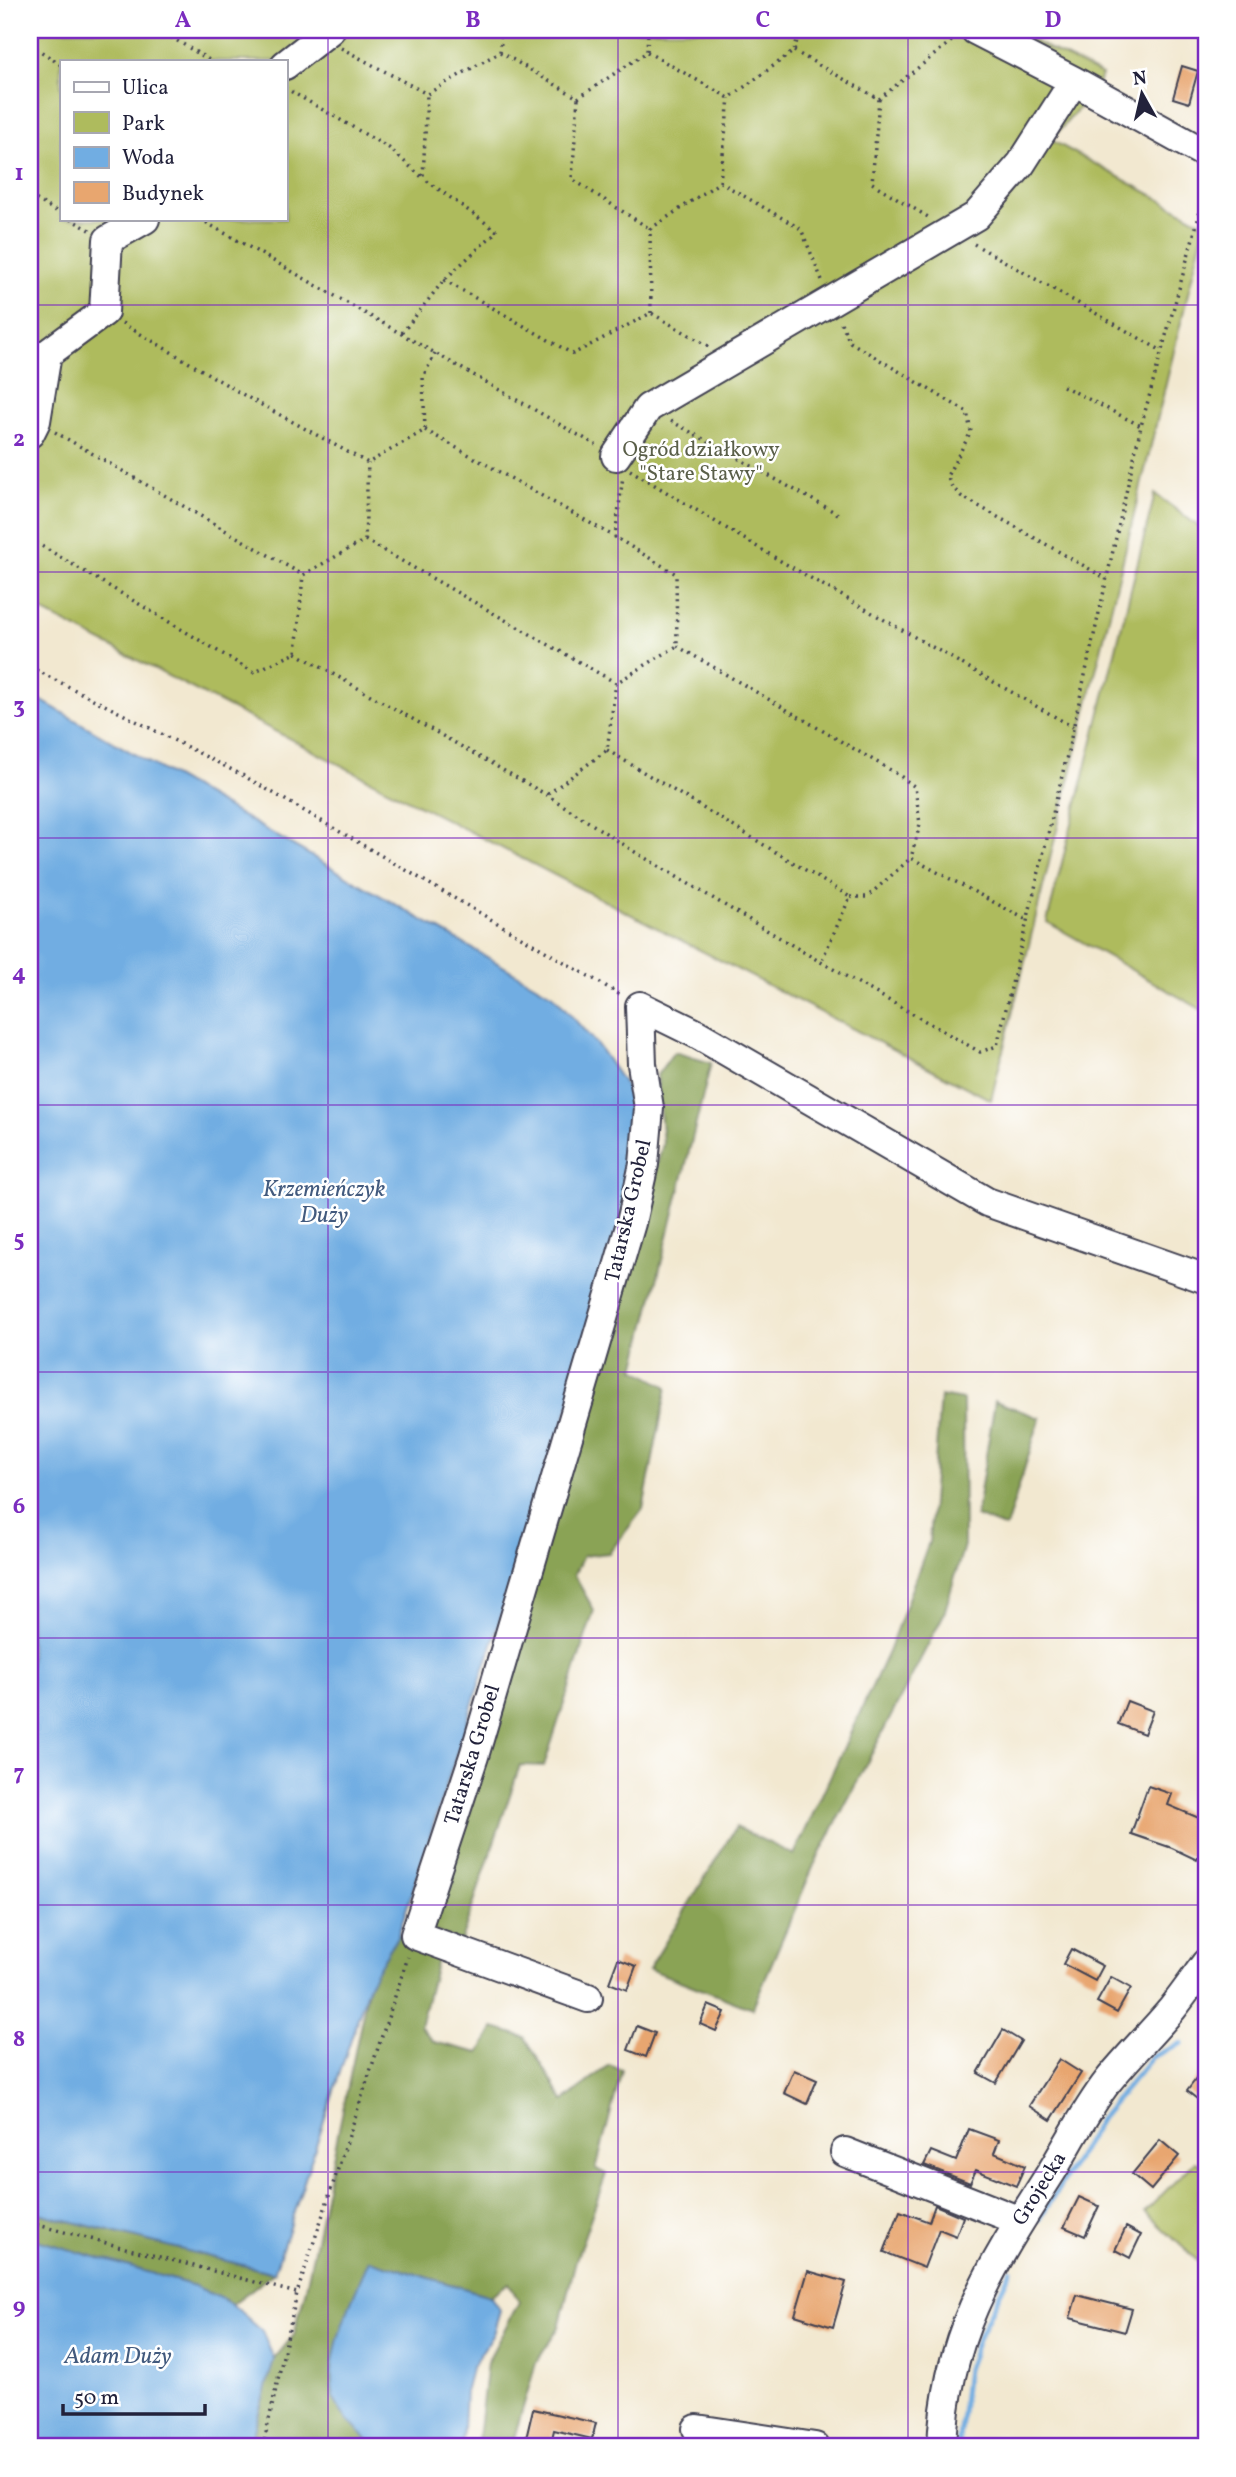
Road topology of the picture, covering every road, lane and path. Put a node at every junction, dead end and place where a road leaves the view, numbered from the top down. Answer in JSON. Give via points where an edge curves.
{"nodes":[{"id":1,"x":159,"y":30,"type":"edge"},
{"id":2,"x":171,"y":30,"type":"edge"},
{"id":3,"x":502,"y":30,"type":"edge"},
{"id":4,"x":648,"y":30,"type":"edge"},
{"id":5,"x":800,"y":30,"type":"edge"},
{"id":6,"x":325,"y":34,"type":"edge"},
{"id":7,"x":965,"y":34,"type":"edge"},
{"id":8,"x":168,"y":35,"type":"junction"},
{"id":9,"x":30,"y":44,"type":"edge"},
{"id":10,"x":794,"y":51,"type":"junction"},
{"id":11,"x":500,"y":52,"type":"junction"},
{"id":12,"x":646,"y":52,"type":"junction"},
{"id":13,"x":209,"y":60,"type":"edge"},
{"id":14,"x":287,"y":63,"type":"edge"},
{"id":15,"x":60,"y":64,"type":"edge"},
{"id":16,"x":1074,"y":81,"type":"junction"},
{"id":17,"x":287,"y":89,"type":"edge"},
{"id":18,"x":427,"y":94,"type":"junction"},
{"id":19,"x":578,"y":98,"type":"junction"},
{"id":20,"x":729,"y":98,"type":"junction"},
{"id":21,"x":879,"y":99,"type":"junction"},
{"id":22,"x":1206,"y":152,"type":"edge"},
{"id":23,"x":423,"y":178,"type":"junction"},
{"id":24,"x":1206,"y":182,"type":"edge"},
{"id":25,"x":720,"y":183,"type":"junction"},
{"id":26,"x":30,"y":196,"type":"edge"},
{"id":27,"x":60,"y":213,"type":"edge"},
{"id":28,"x":143,"y":220,"type":"edge"},
{"id":29,"x":202,"y":220,"type":"edge"},
{"id":30,"x":650,"y":229,"type":"junction"},
{"id":31,"x":950,"y":231,"type":"junction"},
{"id":32,"x":444,"y":280,"type":"junction"},
{"id":33,"x":830,"y":300,"type":"junction"},
{"id":34,"x":104,"y":312,"type":"junction"},
{"id":35,"x":651,"y":313,"type":"junction"},
{"id":36,"x":402,"y":333,"type":"junction"},
{"id":37,"x":1163,"y":351,"type":"junction"},
{"id":38,"x":435,"y":353,"type":"junction"},
{"id":39,"x":731,"y":359,"type":"junction"},
{"id":40,"x":1063,"y":386,"type":"dead end"},
{"id":41,"x":648,"y":408,"type":"junction"},
{"id":42,"x":1141,"y":426,"type":"junction"},
{"id":43,"x":33,"y":427,"type":"edge"},
{"id":44,"x":425,"y":429,"type":"junction"},
{"id":45,"x":616,"y":456,"type":"joint"},
{"id":46,"x":368,"y":463,"type":"junction"},
{"id":47,"x":838,"y":514,"type":"dead end"},
{"id":48,"x":615,"y":537,"type":"junction"},
{"id":49,"x":30,"y":539,"type":"edge"},
{"id":50,"x":365,"y":540,"type":"junction"},
{"id":51,"x":303,"y":575,"type":"junction"},
{"id":52,"x":1107,"y":579,"type":"junction"},
{"id":53,"x":677,"y":646,"type":"junction"},
{"id":54,"x":296,"y":653,"type":"junction"},
{"id":55,"x":30,"y":667,"type":"edge"},
{"id":56,"x":616,"y":684,"type":"junction"},
{"id":57,"x":1073,"y":727,"type":"junction"},
{"id":58,"x":607,"y":750,"type":"junction"},
{"id":59,"x":547,"y":795,"type":"junction"},
{"id":60,"x":911,"y":858,"type":"junction"},
{"id":61,"x":850,"y":897,"type":"junction"},
{"id":62,"x":1027,"y":920,"type":"junction"},
{"id":63,"x":821,"y":962,"type":"junction"},
{"id":64,"x":640,"y":1006,"type":"junction"},
{"id":65,"x":1206,"y":1279,"type":"edge"},
{"id":66,"x":415,"y":1935,"type":"junction"},
{"id":67,"x":1206,"y":1962,"type":"edge"},
{"id":68,"x":588,"y":1998,"type":"dead end"},
{"id":69,"x":845,"y":2152,"type":"dead end"},
{"id":70,"x":1020,"y":2221,"type":"junction"},
{"id":71,"x":30,"y":2223,"type":"edge"},
{"id":72,"x":297,"y":2293,"type":"junction"},
{"id":73,"x":697,"y":2429,"type":"dead end"},
{"id":74,"x":263,"y":2447,"type":"edge"},
{"id":75,"x":815,"y":2447,"type":"edge"},
{"id":76,"x":942,"y":2447,"type":"edge"}],
"edges":[{"from":1,"to":8,"type":"path"},
{"from":2,"to":8,"type":"path"},
{"from":3,"to":11,"type":"path"},
{"from":4,"to":12,"type":"path"},
{"from":5,"to":10,"type":"path"},
{"from":6,"to":14,"type":"street"},
{"from":6,"to":18,"type":"path"},
{"from":7,"to":16,"type":"street"},
{"from":7,"to":21,"type":"path"},
{"from":8,"to":13,"type":"path"},
{"from":9,"to":15,"type":"path"},
{"from":10,"to":20,"type":"path"},
{"from":10,"to":21,"type":"path"},
{"from":11,"to":18,"type":"path"},
{"from":11,"to":19,"type":"path"},
{"from":12,"to":19,"type":"path"},
{"from":12,"to":20,"type":"path"},
{"from":16,"to":22,"type":"street"},
{"from":16,"to":31,"type":"street","via":[[1021,164],[976,216]]},
{"from":17,"to":23,"type":"path","via":[[389,148]]},
{"from":18,"to":23,"type":"path"},
{"from":19,"to":30,"type":"path","via":[[572,179]]},
{"from":20,"to":25,"type":"path"},
{"from":21,"to":31,"type":"path","via":[[872,183]]},
{"from":23,"to":32,"type":"path","via":[[497,231]]},
{"from":24,"to":37,"type":"path"},
{"from":25,"to":30,"type":"path"},
{"from":25,"to":33,"type":"path","via":[[801,229]]},
{"from":26,"to":27,"type":"path"},
{"from":28,"to":34,"type":"street","via":[[108,240]]},
{"from":29,"to":36,"type":"path"},
{"from":30,"to":35,"type":"path"},
{"from":31,"to":33,"type":"street"},
{"from":31,"to":37,"type":"path"},
{"from":32,"to":35,"type":"path","via":[[573,354]]},
{"from":32,"to":36,"type":"path"},
{"from":33,"to":39,"type":"street"},
{"from":33,"to":52,"type":"path","via":[[850,342],[967,412],[971,432],[947,476],[952,487]]},
{"from":34,"to":43,"type":"street","via":[[47,354]]},
{"from":34,"to":46,"type":"path"},
{"from":35,"to":39,"type":"path"},
{"from":36,"to":38,"type":"path"},
{"from":37,"to":42,"type":"path"},
{"from":38,"to":44,"type":"path","via":[[424,377]]},
{"from":38,"to":45,"type":"path"},
{"from":39,"to":41,"type":"street"},
{"from":40,"to":42,"type":"path"},
{"from":41,"to":45,"type":"street"},
{"from":41,"to":47,"type":"path"},
{"from":42,"to":52,"type":"path"},
{"from":43,"to":51,"type":"path"},
{"from":44,"to":46,"type":"path"},
{"from":44,"to":48,"type":"path"},
{"from":46,"to":50,"type":"path"},
{"from":48,"to":53,"type":"path","via":[[676,574]]},
{"from":48,"to":57,"type":"path","via":[[625,466],[779,560]]},
{"from":49,"to":54,"type":"path","via":[[253,672]]},
{"from":50,"to":51,"type":"path"},
{"from":50,"to":56,"type":"path"},
{"from":51,"to":54,"type":"path"},
{"from":52,"to":57,"type":"path"},
{"from":53,"to":56,"type":"path"},
{"from":53,"to":60,"type":"path","via":[[915,787],[920,824]]},
{"from":54,"to":59,"type":"path"},
{"from":55,"to":64,"type":"path","via":[[244,776]]},
{"from":56,"to":58,"type":"path"},
{"from":57,"to":62,"type":"path"},
{"from":58,"to":59,"type":"path"},
{"from":58,"to":61,"type":"path"},
{"from":59,"to":63,"type":"path"},
{"from":60,"to":61,"type":"path","via":[[867,897]]},
{"from":60,"to":62,"type":"path"},
{"from":61,"to":63,"type":"path"},
{"from":62,"to":63,"type":"path","via":[[997,1046],[981,1052]]},
{"from":64,"to":65,"type":"street","via":[[697,1034],[987,1202]]},
{"from":64,"to":66,"type":"street","name":"Tatarska Grobel","via":[[649,1108],[644,1164],[631,1223],[474,1756]]},
{"from":66,"to":68,"type":"street"},
{"from":66,"to":72,"type":"path"},
{"from":67,"to":70,"type":"street","name":"Grojecka","via":[[1172,2009],[1107,2082]]},
{"from":69,"to":70,"type":"street"},
{"from":70,"to":76,"type":"street","name":"Grojecka","via":[[982,2287],[961,2336],[947,2390]]},
{"from":71,"to":72,"type":"path"},
{"from":72,"to":74,"type":"path"},
{"from":73,"to":75,"type":"street"}]}
